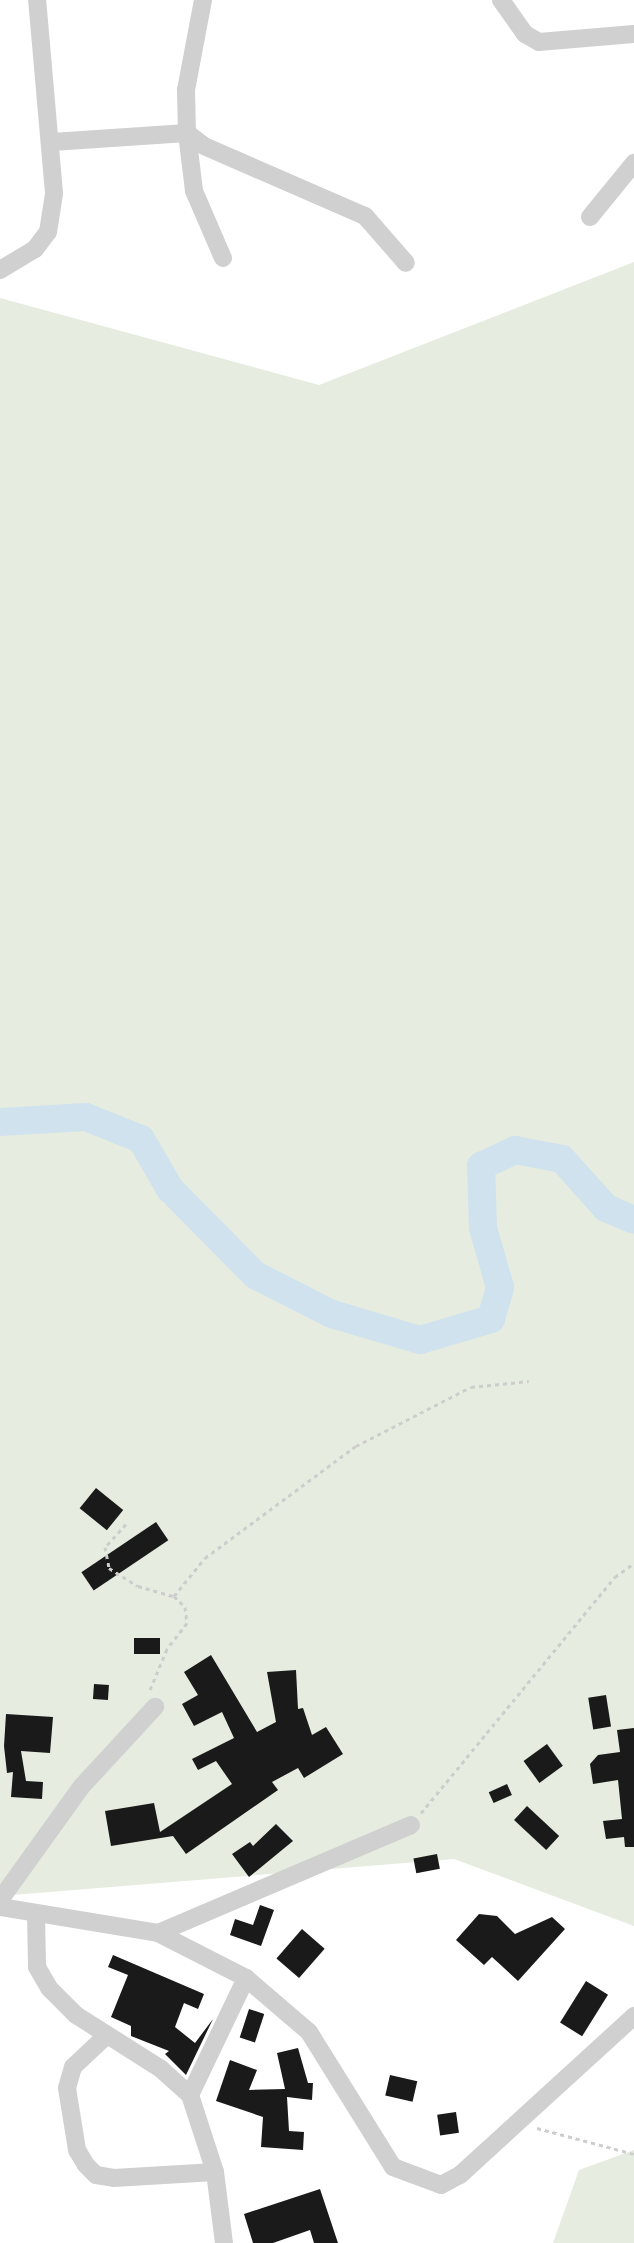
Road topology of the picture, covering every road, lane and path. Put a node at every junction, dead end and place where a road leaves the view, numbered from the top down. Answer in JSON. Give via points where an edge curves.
{"nodes":[{"id":1,"x":37,"y":0,"type":"edge"},
{"id":2,"x":203,"y":0,"type":"edge"},
{"id":3,"x":501,"y":0,"type":"edge"},
{"id":4,"x":634,"y":34,"type":"edge"},
{"id":5,"x":187,"y":133,"type":"junction"},
{"id":6,"x":52,"y":142,"type":"junction"},
{"id":7,"x":634,"y":163,"type":"edge"},
{"id":8,"x":590,"y":217,"type":"dead end"},
{"id":9,"x":223,"y":258,"type":"dead end"},
{"id":10,"x":406,"y":263,"type":"dead end"},
{"id":11,"x":0,"y":270,"type":"edge"},
{"id":12,"x":529,"y":1381,"type":"dead end"},
{"id":13,"x":126,"y":1524,"type":"dead end"},
{"id":14,"x":634,"y":1563,"type":"edge"},
{"id":15,"x":174,"y":1596,"type":"junction"},
{"id":16,"x":155,"y":1707,"type":"joint"},
{"id":17,"x":411,"y":1825,"type":"joint"},
{"id":18,"x":0,"y":1900,"type":"edge"},
{"id":19,"x":0,"y":1907,"type":"edge"},
{"id":20,"x":36,"y":1913,"type":"junction"},
{"id":21,"x":158,"y":1933,"type":"junction"},
{"id":22,"x":246,"y":1978,"type":"junction"},
{"id":23,"x":634,"y":2016,"type":"edge"},
{"id":24,"x":106,"y":2036,"type":"junction"},
{"id":25,"x":190,"y":2095,"type":"junction"},
{"id":26,"x":518,"y":2123,"type":"junction"},
{"id":27,"x":634,"y":2154,"type":"edge"},
{"id":28,"x":215,"y":2172,"type":"junction"},
{"id":29,"x":224,"y":2243,"type":"edge"}],
"edges":[{"from":1,"to":6,"type":"street"},
{"from":2,"to":5,"type":"street","via":[[186,90]]},
{"from":3,"to":4,"type":"street","via":[[525,34],[539,42]]},
{"from":5,"to":6,"type":"street"},
{"from":5,"to":9,"type":"street","via":[[194,191]]},
{"from":5,"to":10,"type":"street","via":[[204,146],[365,216]]},
{"from":6,"to":11,"type":"street","via":[[54,193],[48,232],[35,249]]},
{"from":7,"to":8,"type":"street"},
{"from":12,"to":15,"type":"path","via":[[471,1387],[356,1446],[205,1558]]},
{"from":13,"to":15,"type":"path","via":[[105,1547],[109,1568],[138,1586]]},
{"from":14,"to":17,"type":"path","via":[[615,1577]]},
{"from":15,"to":16,"type":"path","via":[[185,1607],[187,1623],[152,1680],[149,1693]]},
{"from":16,"to":18,"type":"street","via":[[82,1786]]},
{"from":17,"to":21,"type":"street"},
{"from":19,"to":20,"type":"street"},
{"from":20,"to":21,"type":"street"},
{"from":20,"to":24,"type":"street","via":[[37,1967],[76,2015]]},
{"from":21,"to":22,"type":"street"},
{"from":22,"to":25,"type":"street"},
{"from":22,"to":26,"type":"street","via":[[309,2032],[384,2157],[409,2177],[441,2185],[453,2181]]},
{"from":23,"to":26,"type":"street"},
{"from":24,"to":25,"type":"street","via":[[161,2069]]},
{"from":24,"to":28,"type":"street","via":[[73,2067],[67,2088],[77,2150],[86,2165],[96,2175],[114,2178]]},
{"from":25,"to":28,"type":"street"},
{"from":26,"to":27,"type":"path"},
{"from":28,"to":29,"type":"street"}]}
